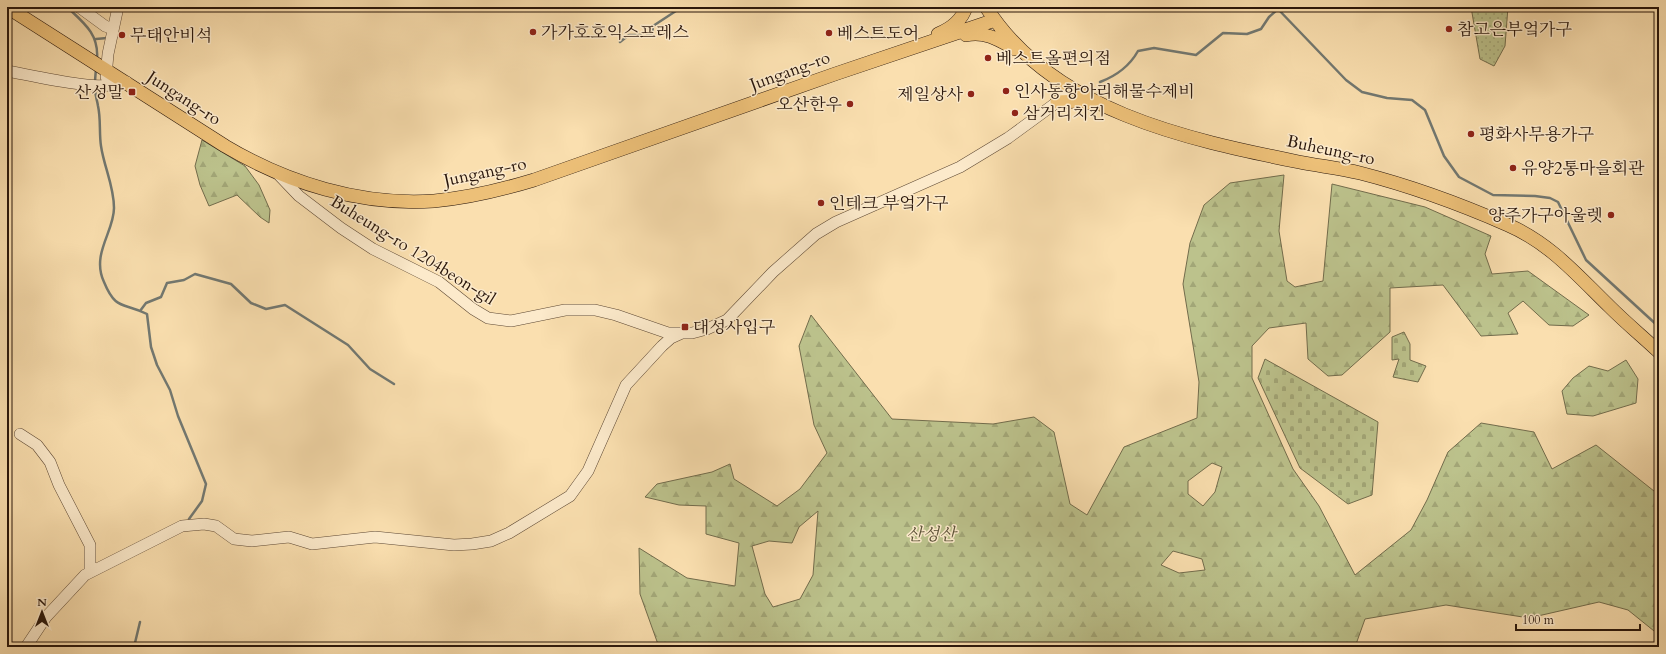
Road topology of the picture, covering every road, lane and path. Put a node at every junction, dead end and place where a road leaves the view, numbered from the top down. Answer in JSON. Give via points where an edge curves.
{"nodes":[{"id":1,"x":7,"y":7,"type":"edge"},
{"id":2,"x":79,"y":7,"type":"edge"},
{"id":3,"x":118,"y":7,"type":"edge"},
{"id":4,"x":966,"y":7,"type":"edge"},
{"id":5,"x":986,"y":7,"type":"edge"},
{"id":6,"x":994,"y":20,"type":"junction"},
{"id":7,"x":112,"y":29,"type":"junction"},
{"id":8,"x":937,"y":40,"type":"junction"},
{"id":9,"x":896,"y":54,"type":"junction"},
{"id":10,"x":1027,"y":56,"type":"junction"},
{"id":11,"x":99,"y":65,"type":"junction"},
{"id":12,"x":7,"y":71,"type":"edge"},
{"id":13,"x":127,"y":82,"type":"junction"},
{"id":14,"x":98,"y":85,"type":"junction"},
{"id":15,"x":1071,"y":87,"type":"junction"},
{"id":16,"x":1057,"y":102,"type":"junction"},
{"id":17,"x":1102,"y":106,"type":"junction"},
{"id":18,"x":278,"y":174,"type":"junction"},
{"id":19,"x":682,"y":333,"type":"junction"},
{"id":20,"x":1659,"y":352,"type":"edge"},
{"id":21,"x":20,"y":434,"type":"dead end"},
{"id":22,"x":90,"y":572,"type":"junction"},
{"id":23,"x":26,"y":647,"type":"edge"}],
"edges":[{"from":1,"to":11,"type":"main road","name":"Jungang-ro"},
{"from":2,"to":7,"type":"street"},
{"from":3,"to":7,"type":"street"},
{"from":4,"to":9,"type":"main road","via":[[962,17],[943,32]]},
{"from":5,"to":6,"type":"main road","name":"Buheung-ro"},
{"from":6,"to":8,"type":"main road","name":"Jungang-ro"},
{"from":6,"to":10,"type":"main road","name":"Buheung-ro"},
{"from":7,"to":11,"type":"street","via":[[108,54]]},
{"from":8,"to":9,"type":"main road","name":"Jungang-ro"},
{"from":8,"to":10,"type":"main road","via":[[975,34],[990,35]]},
{"from":9,"to":18,"type":"main road","name":"Jungang-ro","via":[[596,160],[488,192],[432,201],[382,199],[331,190]]},
{"from":10,"to":15,"type":"main road","name":"Buheung-ro","via":[[1056,79]]},
{"from":11,"to":13,"type":"main road","name":"Jungang-ro"},
{"from":11,"to":14,"type":"street"},
{"from":12,"to":14,"type":"street"},
{"from":13,"to":14,"type":"street"},
{"from":13,"to":18,"type":"main road","name":"Jungang-ro","via":[[225,146]]},
{"from":15,"to":16,"type":"street","name":"Buheung-ro 1204beon-gil"},
{"from":15,"to":17,"type":"main road","name":"Buheung-ro"},
{"from":16,"to":17,"type":"main road","via":[[1082,101]]},
{"from":16,"to":19,"type":"street","name":"Buheung-ro 1204beon-gil","via":[[1008,138],[960,167],[836,222],[816,234],[773,272],[727,320],[707,329]]},
{"from":17,"to":20,"type":"main road","name":"Buheung-ro","via":[[1163,128],[1217,143],[1360,173],[1441,197],[1507,224],[1534,238],[1568,265]]},
{"from":18,"to":19,"type":"street","name":"Buheung-ro 1204beon-gil","via":[[298,196],[341,228],[373,249],[438,282],[488,318],[511,321],[565,310],[595,310],[616,314],[668,333]]},
{"from":19,"to":22,"type":"street","name":"Buheung-ro 1204beon-gil","via":[[662,346],[626,385],[588,471],[570,496],[491,541],[454,545],[375,537],[312,544],[289,537],[252,541],[234,538],[216,526],[204,524],[182,526]]},
{"from":21,"to":22,"type":"street","via":[[37,445],[50,462],[90,545]]},
{"from":22,"to":23,"type":"street","name":"Buheung-ro 1204beon-gil","via":[[84,575],[46,617]]}]}
